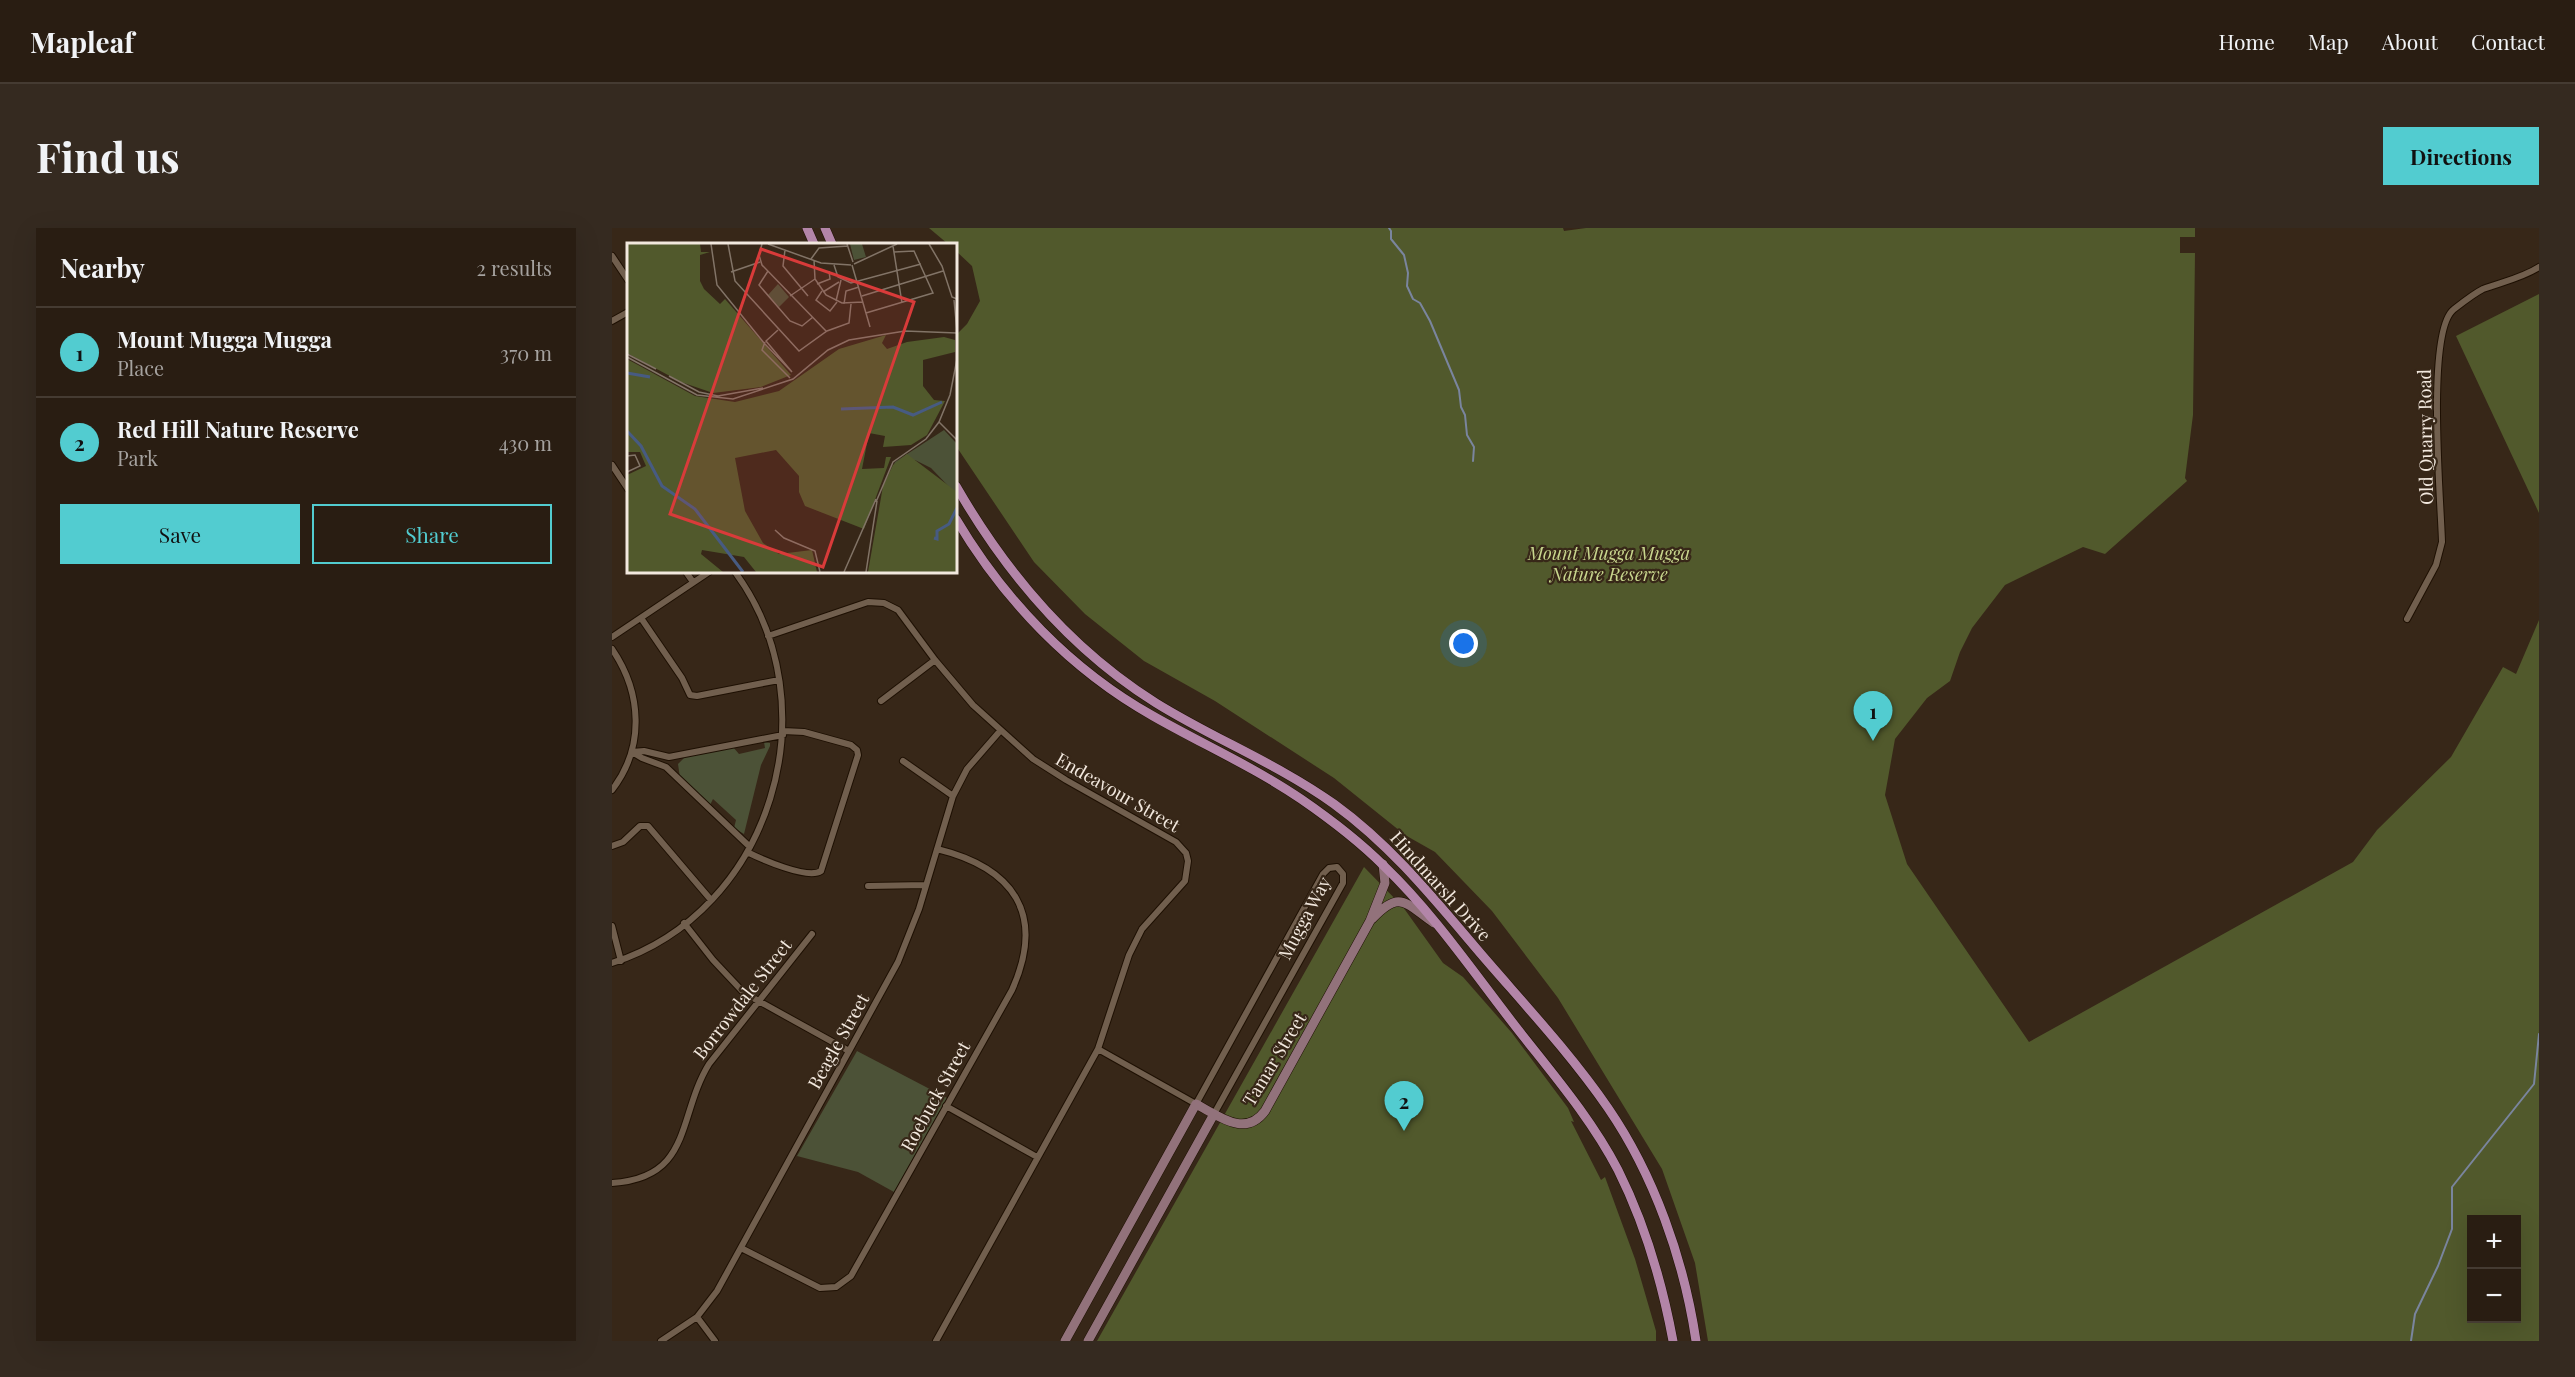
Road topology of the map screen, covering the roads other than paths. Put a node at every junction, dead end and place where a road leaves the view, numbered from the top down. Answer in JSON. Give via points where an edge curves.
{"nodes":[{"id":1,"x":807,"y":228,"type":"edge"},
{"id":2,"x":825,"y":228,"type":"edge"},
{"id":3,"x":814,"y":243,"type":"edge"},
{"id":4,"x":832,"y":243,"type":"edge"},
{"id":5,"x":612,"y":256,"type":"edge"},
{"id":6,"x":2539,"y":267,"type":"edge"},
{"id":7,"x":627,"y":278,"type":"edge"},
{"id":8,"x":627,"y":313,"type":"edge"},
{"id":9,"x":612,"y":321,"type":"edge"},
{"id":10,"x":612,"y":465,"type":"edge"},
{"id":11,"x":627,"y":488,"type":"edge"},
{"id":12,"x":957,"y":488,"type":"edge"},
{"id":13,"x":957,"y":521,"type":"edge"},
{"id":14,"x":687,"y":573,"type":"edge"},
{"id":15,"x":707,"y":573,"type":"edge"},
{"id":16,"x":736,"y":573,"type":"edge"},
{"id":17,"x":693,"y":582,"type":"junction"},
{"id":18,"x":641,"y":618,"type":"junction"},
{"id":19,"x":2407,"y":619,"type":"dead end"},
{"id":20,"x":768,"y":636,"type":"junction"},
{"id":21,"x":612,"y":637,"type":"edge"},
{"id":22,"x":612,"y":649,"type":"edge"},
{"id":23,"x":935,"y":660,"type":"junction"},
{"id":24,"x":779,"y":680,"type":"junction"},
{"id":25,"x":881,"y":701,"type":"dead end"},
{"id":26,"x":1000,"y":731,"type":"junction"},
{"id":27,"x":783,"y":733,"type":"junction"},
{"id":28,"x":632,"y":752,"type":"junction"},
{"id":29,"x":903,"y":761,"type":"dead end"},
{"id":30,"x":612,"y":790,"type":"edge"},
{"id":31,"x":953,"y":796,"type":"junction"},
{"id":32,"x":612,"y":846,"type":"edge"},
{"id":33,"x":749,"y":849,"type":"junction"},
{"id":34,"x":937,"y":849,"type":"junction"},
{"id":35,"x":1383,"y":864,"type":"junction"},
{"id":36,"x":926,"y":885,"type":"junction"},
{"id":37,"x":868,"y":886,"type":"dead end"},
{"id":38,"x":711,"y":900,"type":"junction"},
{"id":39,"x":1370,"y":921,"type":"junction"},
{"id":40,"x":684,"y":923,"type":"junction"},
{"id":41,"x":1437,"y":925,"type":"junction"},
{"id":42,"x":612,"y":926,"type":"edge"},
{"id":43,"x":812,"y":934,"type":"dead end"},
{"id":44,"x":621,"y":961,"type":"junction"},
{"id":45,"x":612,"y":963,"type":"edge"},
{"id":46,"x":759,"y":1002,"type":"junction"},
{"id":47,"x":1098,"y":1049,"type":"junction"},
{"id":48,"x":849,"y":1051,"type":"junction"},
{"id":49,"x":1196,"y":1104,"type":"junction"},
{"id":50,"x":946,"y":1106,"type":"junction"},
{"id":51,"x":1214,"y":1114,"type":"junction"},
{"id":52,"x":1037,"y":1157,"type":"junction"},
{"id":53,"x":612,"y":1183,"type":"edge"},
{"id":54,"x":741,"y":1248,"type":"junction"},
{"id":55,"x":697,"y":1317,"type":"junction"},
{"id":56,"x":661,"y":1341,"type":"edge"},
{"id":57,"x":715,"y":1341,"type":"edge"},
{"id":58,"x":936,"y":1341,"type":"edge"},
{"id":59,"x":1065,"y":1341,"type":"edge"},
{"id":60,"x":1088,"y":1341,"type":"edge"},
{"id":61,"x":1673,"y":1341,"type":"edge"},
{"id":62,"x":1696,"y":1341,"type":"edge"}],
"edges":[{"from":1,"to":3,"type":"main road"},
{"from":2,"to":4,"type":"main road"},
{"from":5,"to":7,"type":"street"},
{"from":6,"to":19,"type":"street","name":"Old Quarry Road","via":[[2481,290],[2450,312],[2437,375],[2442,542],[2436,564]]},
{"from":8,"to":9,"type":"street"},
{"from":10,"to":11,"type":"street"},
{"from":12,"to":62,"type":"main road","name":"Hindmarsh Drive","via":[[1019,581],[1086,650],[1157,703],[1287,774],[1335,805],[1382,843],[1434,898],[1569,1056],[1609,1110],[1653,1190],[1669,1230],[1686,1285]]},
{"from":13,"to":35,"type":"main road","name":"Hindmarsh Drive","via":[[988,570],[1022,610],[1096,678],[1141,709],[1289,791],[1343,829]]},
{"from":14,"to":17,"type":"street"},
{"from":15,"to":17,"type":"street"},
{"from":16,"to":20,"type":"street"},
{"from":17,"to":18,"type":"street"},
{"from":18,"to":21,"type":"street"},
{"from":18,"to":24,"type":"street","via":[[693,696]]},
{"from":20,"to":23,"type":"street","name":"Endeavour Street","via":[[878,601],[898,610]]},
{"from":20,"to":24,"type":"street"},
{"from":22,"to":28,"type":"street","via":[[634,696],[636,725]]},
{"from":23,"to":25,"type":"street"},
{"from":23,"to":26,"type":"street","name":"Endeavour Street"},
{"from":24,"to":27,"type":"street"},
{"from":26,"to":31,"type":"street","name":"Beagle Street","via":[[967,769]]},
{"from":26,"to":47,"type":"street","name":"Endeavour Street","via":[[1047,769],[1160,832],[1186,853],[1189,868],[1185,881],[1142,928]]},
{"from":27,"to":28,"type":"street","via":[[669,757]]},
{"from":27,"to":33,"type":"street","via":[[773,793]]},
{"from":27,"to":33,"type":"street","via":[[804,732],[851,746],[858,755],[821,871],[813,875],[768,862]]},
{"from":28,"to":30,"type":"street"},
{"from":28,"to":33,"type":"street","via":[[666,767]]},
{"from":29,"to":31,"type":"street"},
{"from":31,"to":34,"type":"street","name":"Beagle Street"},
{"from":32,"to":38,"type":"street","via":[[623,842],[640,826],[648,826]]},
{"from":33,"to":38,"type":"street"},
{"from":34,"to":36,"type":"street","name":"Beagle Street"},
{"from":34,"to":50,"type":"street","name":"Roebuck Street","via":[[978,862],[998,875],[1020,905],[1026,935],[1023,961],[1012,990]]},
{"from":35,"to":39,"type":"main road","name":"Tamar Street","via":[[1385,883]]},
{"from":35,"to":41,"type":"main road","name":"Hindmarsh Drive"},
{"from":36,"to":37,"type":"street"},
{"from":36,"to":48,"type":"street","name":"Beagle Street","via":[[908,942]]},
{"from":38,"to":40,"type":"street"},
{"from":39,"to":41,"type":"main road","name":"Tamar Street","via":[[1386,904],[1398,900]]},
{"from":39,"to":51,"type":"main road","name":"Tamar Street","via":[[1263,1113],[1242,1125]]},
{"from":40,"to":44,"type":"street"},
{"from":40,"to":46,"type":"street","via":[[728,977]]},
{"from":41,"to":61,"type":"main road","name":"Hindmarsh Drive","via":[[1582,1113],[1616,1167],[1650,1246]]},
{"from":42,"to":44,"type":"street"},
{"from":43,"to":46,"type":"street","name":"Borrowdale Street"},
{"from":44,"to":45,"type":"street"},
{"from":46,"to":48,"type":"street"},
{"from":46,"to":53,"type":"street","name":"Borrowdale Street","via":[[702,1075],[672,1155],[653,1172]]},
{"from":47,"to":49,"type":"street","name":"Tamar Street"},
{"from":47,"to":52,"type":"street","name":"Endeavour Street"},
{"from":48,"to":54,"type":"street","name":"Beagle Street"},
{"from":49,"to":51,"type":"main road","name":"Tamar Street"},
{"from":49,"to":51,"type":"street","name":"Mugga Way","via":[[1324,871],[1337,867],[1344,874],[1343,883]]},
{"from":49,"to":59,"type":"main road","name":"Mugga Way"},
{"from":50,"to":52,"type":"street"},
{"from":50,"to":54,"type":"street","name":"Roebuck Street","via":[[855,1270],[843,1283],[832,1288],[816,1287]]},
{"from":51,"to":60,"type":"main road","name":"Mugga Way"},
{"from":52,"to":58,"type":"street","name":"Endeavour Street"},
{"from":54,"to":55,"type":"street","name":"Beagle Street"},
{"from":55,"to":56,"type":"street","name":"Beagle Street"},
{"from":55,"to":57,"type":"street"}]}
